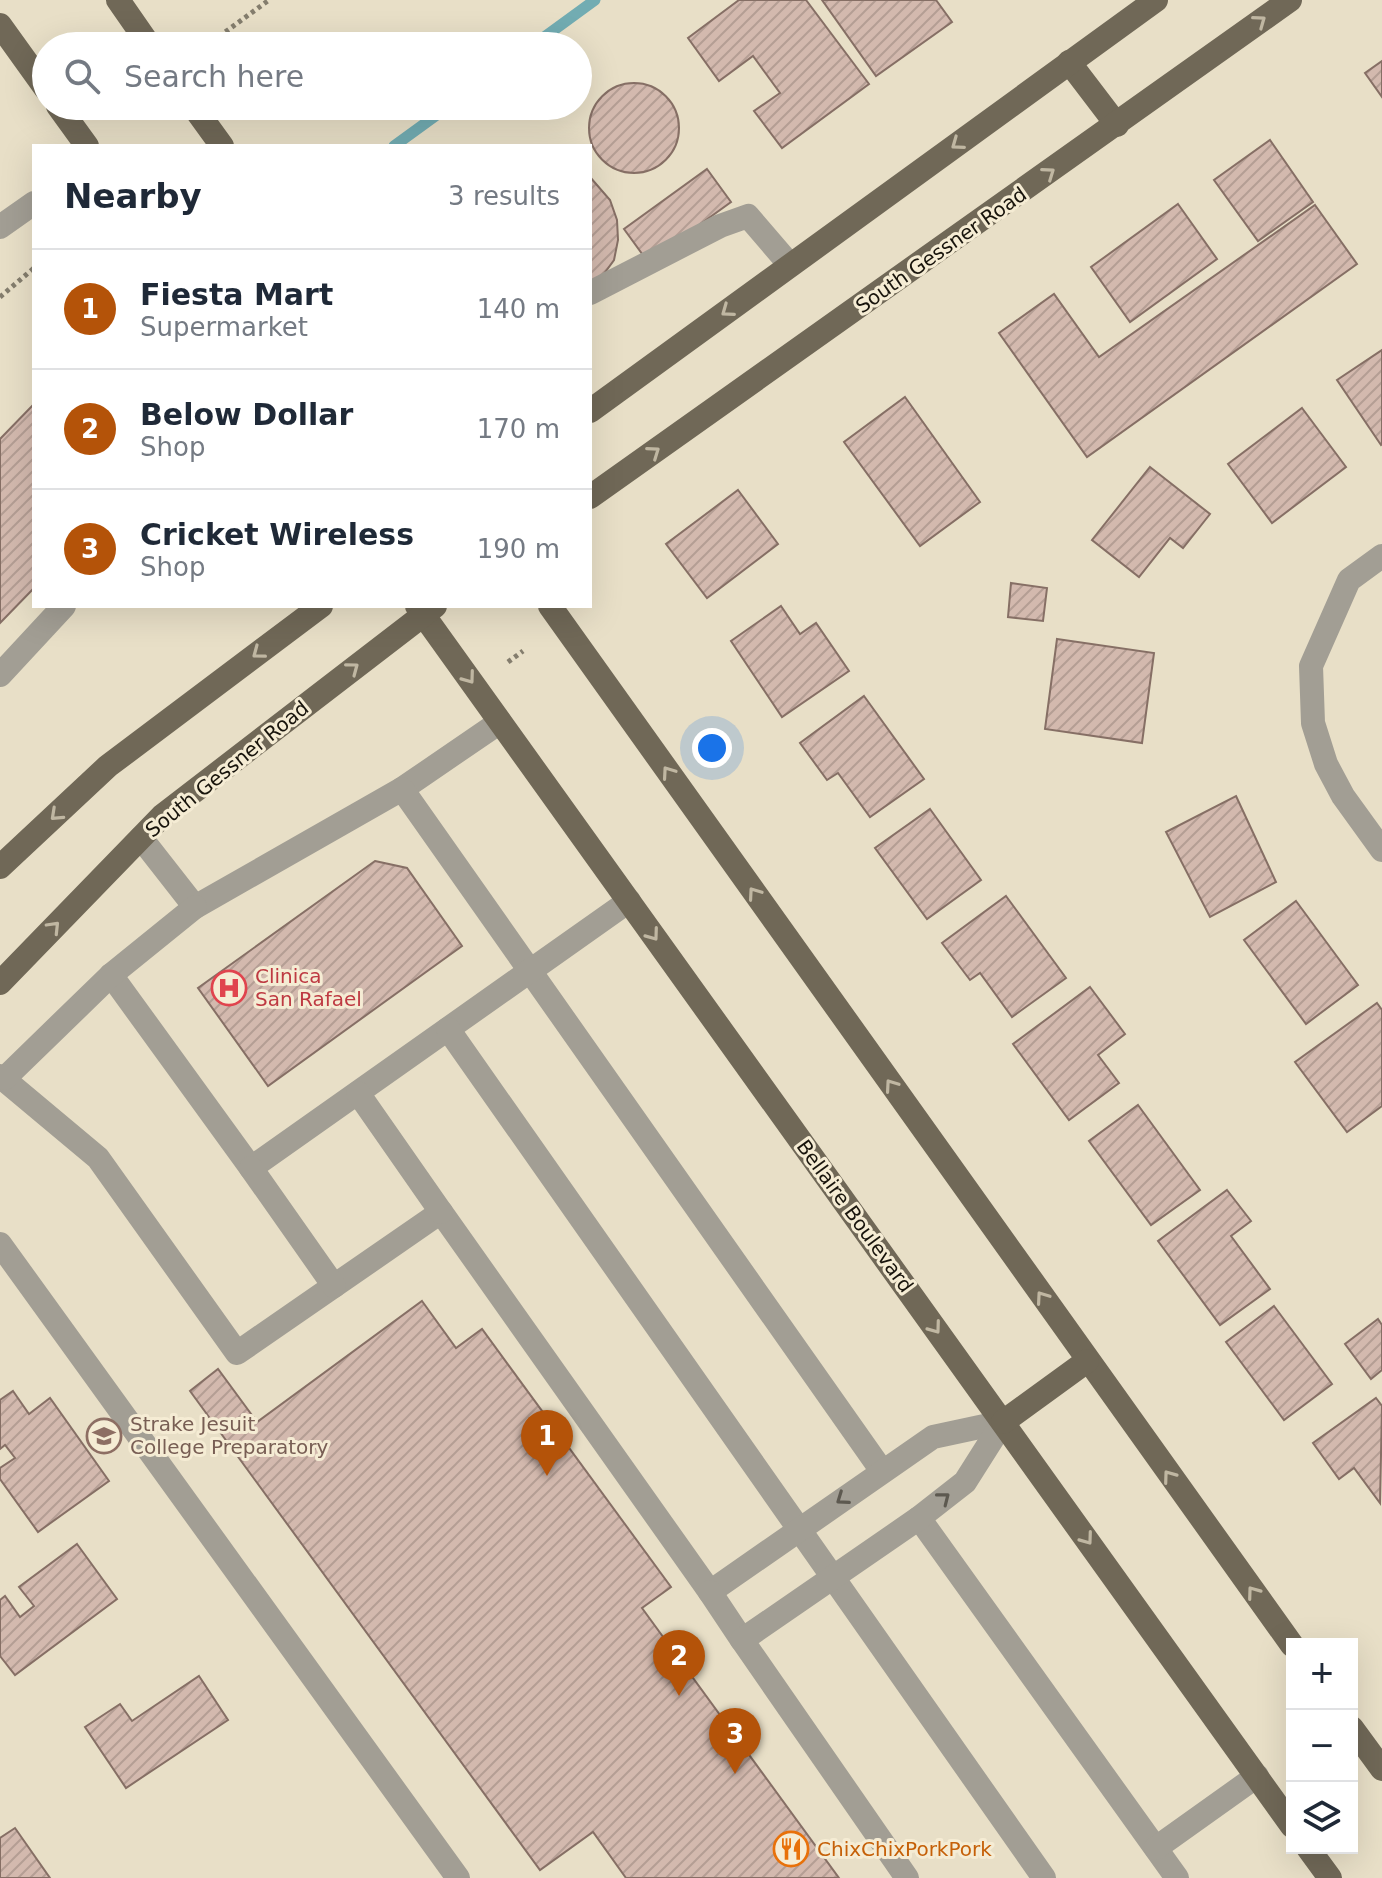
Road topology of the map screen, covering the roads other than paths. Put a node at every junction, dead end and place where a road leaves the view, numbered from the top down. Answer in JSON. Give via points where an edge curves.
{"nodes":[{"id":1,"x":118,"y":0,"type":"edge"},
{"id":2,"x":1156,"y":0,"type":"edge"},
{"id":3,"x":1290,"y":0,"type":"edge"},
{"id":4,"x":0,"y":25,"type":"edge"},
{"id":5,"x":140,"y":32,"type":"edge"},
{"id":6,"x":1069,"y":62,"type":"junction"},
{"id":7,"x":32,"y":70,"type":"edge"},
{"id":8,"x":68,"y":120,"type":"edge"},
{"id":9,"x":203,"y":120,"type":"edge"},
{"id":10,"x":1117,"y":125,"type":"junction"},
{"id":11,"x":86,"y":144,"type":"edge"},
{"id":12,"x":221,"y":144,"type":"edge"},
{"id":13,"x":32,"y":204,"type":"edge"},
{"id":14,"x":0,"y":227,"type":"edge"},
{"id":15,"x":790,"y":265,"type":"junction"},
{"id":16,"x":592,"y":292,"type":"edge"},
{"id":17,"x":592,"y":410,"type":"edge"},
{"id":18,"x":592,"y":496,"type":"edge"},
{"id":19,"x":1382,"y":556,"type":"edge"},
{"id":20,"x":62,"y":608,"type":"edge"},
{"id":21,"x":318,"y":608,"type":"edge"},
{"id":22,"x":551,"y":608,"type":"edge"},
{"id":23,"x":425,"y":609,"type":"edge"},
{"id":24,"x":0,"y":675,"type":"edge"},
{"id":25,"x":500,"y":722,"type":"junction"},
{"id":26,"x":402,"y":789,"type":"junction"},
{"id":27,"x":141,"y":838,"type":"junction"},
{"id":28,"x":1382,"y":850,"type":"edge"},
{"id":29,"x":0,"y":867,"type":"edge"},
{"id":30,"x":629,"y":901,"type":"junction"},
{"id":31,"x":195,"y":907,"type":"junction"},
{"id":32,"x":530,"y":971,"type":"junction"},
{"id":33,"x":111,"y":975,"type":"junction"},
{"id":34,"x":0,"y":983,"type":"edge"},
{"id":35,"x":448,"y":1029,"type":"junction"},
{"id":36,"x":2,"y":1077,"type":"edge"},
{"id":37,"x":358,"y":1093,"type":"junction"},
{"id":38,"x":251,"y":1168,"type":"junction"},
{"id":39,"x":441,"y":1212,"type":"junction"},
{"id":40,"x":0,"y":1244,"type":"edge"},
{"id":41,"x":334,"y":1286,"type":"junction"},
{"id":42,"x":1087,"y":1361,"type":"junction"},
{"id":43,"x":1003,"y":1422,"type":"junction"},
{"id":44,"x":882,"y":1471,"type":"junction"},
{"id":45,"x":919,"y":1518,"type":"junction"},
{"id":46,"x":801,"y":1528,"type":"junction"},
{"id":47,"x":835,"y":1576,"type":"junction"},
{"id":48,"x":710,"y":1592,"type":"junction"},
{"id":49,"x":1287,"y":1638,"type":"edge"},
{"id":50,"x":742,"y":1640,"type":"junction"},
{"id":51,"x":1358,"y":1736,"type":"edge"},
{"id":52,"x":1382,"y":1769,"type":"edge"},
{"id":53,"x":1257,"y":1776,"type":"junction"},
{"id":54,"x":1286,"y":1817,"type":"edge"},
{"id":55,"x":1156,"y":1848,"type":"junction"},
{"id":56,"x":1312,"y":1854,"type":"edge"},
{"id":57,"x":458,"y":1878,"type":"edge"},
{"id":58,"x":907,"y":1878,"type":"edge"},
{"id":59,"x":1044,"y":1878,"type":"edge"},
{"id":60,"x":1177,"y":1878,"type":"edge"},
{"id":61,"x":1330,"y":1878,"type":"edge"}],
"edges":[{"from":1,"to":5,"type":"main road"},
{"from":2,"to":6,"type":"main road"},
{"from":10,"to":3,"type":"main road","name":"South Gessner Road","one_way":true},
{"from":4,"to":7,"type":"main road"},
{"from":6,"to":10,"type":"main road"},
{"from":6,"to":15,"type":"main road","one_way":true},
{"from":8,"to":11,"type":"main road"},
{"from":9,"to":12,"type":"main road"},
{"from":18,"to":10,"type":"main road","name":"South Gessner Road","one_way":true},
{"from":13,"to":14,"type":"street"},
{"from":15,"to":16,"type":"street","via":[[748,216]]},
{"from":15,"to":17,"type":"main road","one_way":true},
{"from":19,"to":28,"type":"street","via":[[1349,580],[1311,666],[1313,723],[1326,764]]},
{"from":20,"to":24,"type":"street"},
{"from":21,"to":29,"type":"main road","one_way":true,"via":[[108,766]]},
{"from":42,"to":22,"type":"main road","one_way":true},
{"from":23,"to":25,"type":"main road","name":"Bellaire Boulevard","one_way":true},
{"from":27,"to":23,"type":"main road","name":"South Gessner Road","one_way":true},
{"from":25,"to":26,"type":"street"},
{"from":25,"to":30,"type":"main road","name":"Bellaire Boulevard"},
{"from":26,"to":31,"type":"street"},
{"from":26,"to":32,"type":"street"},
{"from":27,"to":31,"type":"street"},
{"from":34,"to":27,"type":"main road","name":"South Gessner Road","one_way":true},
{"from":30,"to":32,"type":"street"},
{"from":30,"to":43,"type":"main road","name":"Bellaire Boulevard","one_way":true},
{"from":31,"to":33,"type":"street"},
{"from":32,"to":35,"type":"street"},
{"from":32,"to":44,"type":"street"},
{"from":33,"to":36,"type":"street"},
{"from":33,"to":38,"type":"street"},
{"from":35,"to":37,"type":"street"},
{"from":35,"to":46,"type":"street"},
{"from":36,"to":41,"type":"street","via":[[98,1158],[237,1353]]},
{"from":37,"to":38,"type":"street"},
{"from":37,"to":39,"type":"street"},
{"from":38,"to":41,"type":"street"},
{"from":39,"to":41,"type":"street"},
{"from":39,"to":48,"type":"street"},
{"from":40,"to":57,"type":"street"},
{"from":42,"to":43,"type":"main road"},
{"from":49,"to":42,"type":"main road","one_way":true},
{"from":43,"to":44,"type":"street","via":[[933,1437]]},
{"from":45,"to":43,"type":"street","one_way":true,"via":[[965,1482]]},
{"from":43,"to":53,"type":"main road","name":"Bellaire Boulevard","one_way":true},
{"from":44,"to":46,"type":"street","one_way":true},
{"from":45,"to":47,"type":"street"},
{"from":45,"to":55,"type":"street"},
{"from":46,"to":47,"type":"street"},
{"from":46,"to":48,"type":"street"},
{"from":47,"to":50,"type":"street"},
{"from":47,"to":59,"type":"street"},
{"from":48,"to":50,"type":"street"},
{"from":50,"to":58,"type":"street"},
{"from":51,"to":52,"type":"main road"},
{"from":53,"to":54,"type":"main road","name":"Bellaire Boulevard"},
{"from":53,"to":55,"type":"street"},
{"from":55,"to":60,"type":"street"},
{"from":56,"to":61,"type":"main road"}]}
